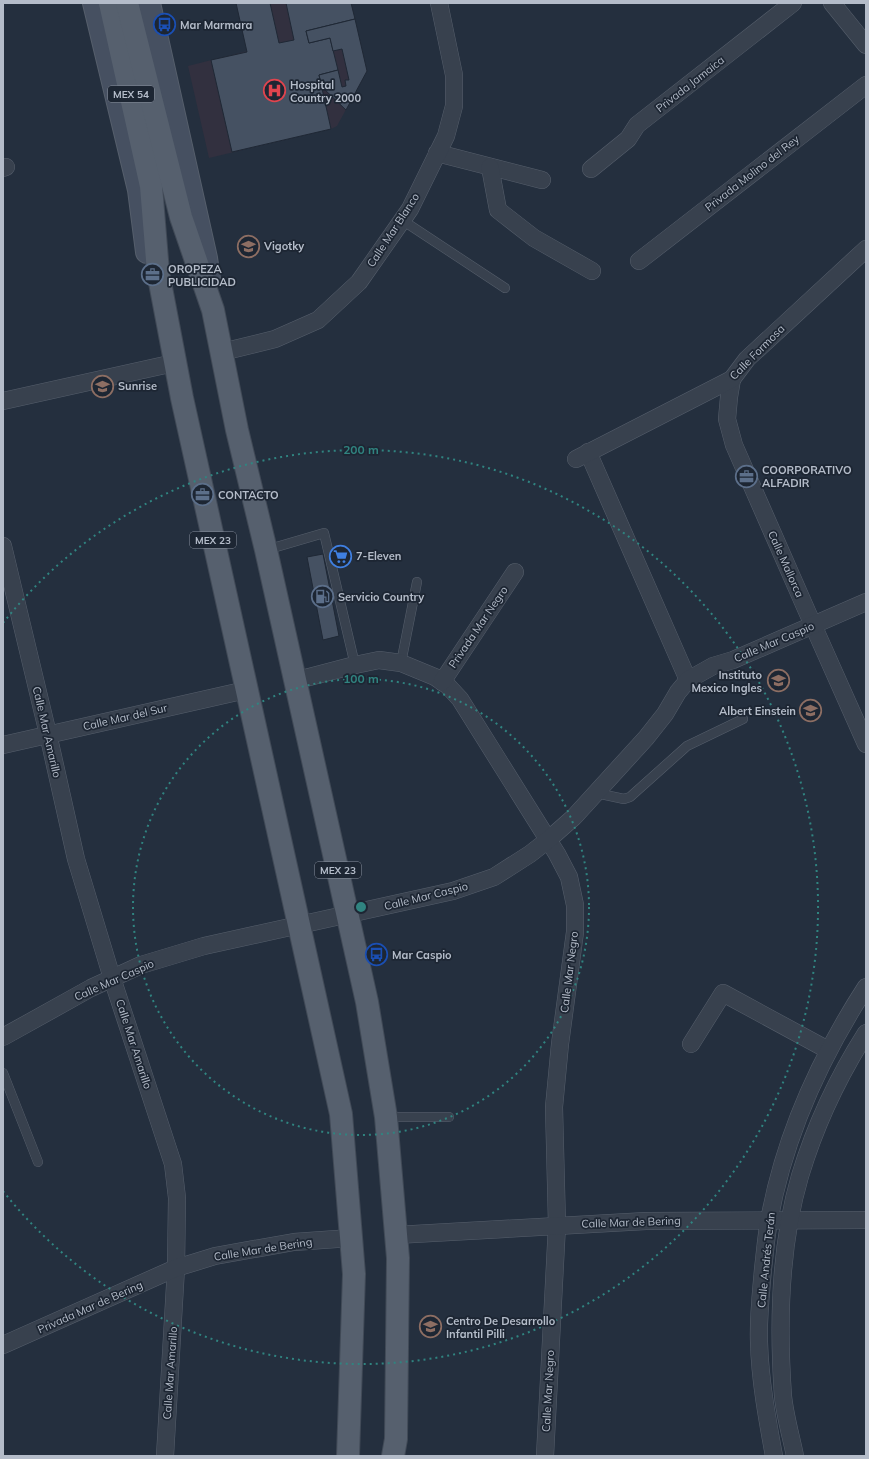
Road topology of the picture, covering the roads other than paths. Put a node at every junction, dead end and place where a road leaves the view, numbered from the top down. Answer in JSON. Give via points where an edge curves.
{"nodes":[{"id":1,"x":94,"y":3,"type":"edge"},
{"id":2,"x":110,"y":3,"type":"edge"},
{"id":3,"x":127,"y":3,"type":"edge"},
{"id":4,"x":149,"y":3,"type":"edge"},
{"id":5,"x":439,"y":3,"type":"edge"},
{"id":6,"x":793,"y":3,"type":"edge"},
{"id":7,"x":832,"y":3,"type":"edge"},
{"id":8,"x":866,"y":45,"type":"edge"},
{"id":9,"x":866,"y":85,"type":"edge"},
{"id":10,"x":437,"y":154,"type":"junction"},
{"id":11,"x":490,"y":167,"type":"junction"},
{"id":12,"x":591,"y":169,"type":"dead end"},
{"id":13,"x":542,"y":180,"type":"dead end"},
{"id":14,"x":402,"y":220,"type":"junction"},
{"id":15,"x":866,"y":249,"type":"edge"},
{"id":16,"x":639,"y":261,"type":"dead end"},
{"id":17,"x":592,"y":271,"type":"dead end"},
{"id":18,"x":158,"y":272,"type":"joint"},
{"id":19,"x":505,"y":288,"type":"dead end"},
{"id":20,"x":213,"y":310,"type":"junction"},
{"id":21,"x":222,"y":352,"type":"junction"},
{"id":22,"x":165,"y":365,"type":"junction"},
{"id":23,"x":732,"y":378,"type":"junction"},
{"id":24,"x":182,"y":398,"type":"junction"},
{"id":25,"x":3,"y":401,"type":"edge"},
{"id":26,"x":3,"y":546,"type":"edge"},
{"id":27,"x":266,"y":550,"type":"junction"},
{"id":28,"x":515,"y":572,"type":"dead end"},
{"id":29,"x":417,"y":582,"type":"dead end"},
{"id":30,"x":866,"y":602,"type":"edge"},
{"id":31,"x":812,"y":625,"type":"junction"},
{"id":32,"x":401,"y":663,"type":"junction"},
{"id":33,"x":355,"y":664,"type":"junction"},
{"id":34,"x":688,"y":680,"type":"junction"},
{"id":35,"x":294,"y":681,"type":"junction"},
{"id":36,"x":442,"y":682,"type":"junction"},
{"id":37,"x":246,"y":690,"type":"junction"},
{"id":38,"x":743,"y":720,"type":"dead end"},
{"id":39,"x":48,"y":734,"type":"junction"},
{"id":40,"x":866,"y":744,"type":"edge"},
{"id":41,"x":3,"y":745,"type":"edge"},
{"id":42,"x":596,"y":793,"type":"junction"},
{"id":43,"x":548,"y":840,"type":"junction"},
{"id":44,"x":348,"y":915,"type":"junction"},
{"id":45,"x":299,"y":924,"type":"junction"},
{"id":46,"x":112,"y":978,"type":"junction"},
{"id":47,"x":866,"y":987,"type":"edge"},
{"id":48,"x":866,"y":1033,"type":"edge"},
{"id":49,"x":3,"y":1036,"type":"edge"},
{"id":50,"x":691,"y":1044,"type":"dead end"},
{"id":51,"x":828,"y":1050,"type":"junction"},
{"id":52,"x":3,"y":1073,"type":"edge"},
{"id":53,"x":386,"y":1117,"type":"junction"},
{"id":54,"x":449,"y":1117,"type":"dead end"},
{"id":55,"x":38,"y":1162,"type":"dead end"},
{"id":56,"x":769,"y":1220,"type":"junction"},
{"id":57,"x":791,"y":1220,"type":"junction"},
{"id":58,"x":866,"y":1220,"type":"edge"},
{"id":59,"x":557,"y":1225,"type":"junction"},
{"id":60,"x":396,"y":1235,"type":"junction"},
{"id":61,"x":351,"y":1238,"type":"junction"},
{"id":62,"x":176,"y":1268,"type":"junction"},
{"id":63,"x":3,"y":1345,"type":"edge"},
{"id":64,"x":395,"y":1450,"type":"edge"},
{"id":65,"x":165,"y":1456,"type":"edge"},
{"id":66,"x":348,"y":1456,"type":"edge"},
{"id":67,"x":545,"y":1456,"type":"edge"},
{"id":68,"x":774,"y":1456,"type":"edge"},
{"id":69,"x":795,"y":1456,"type":"edge"}],
"edges":[{"from":1,"to":22,"type":"main road","number":"MEX 23","via":[[139,190],[154,308]]},
{"from":2,"to":18,"type":"main road","number":"MEX 54","via":[[151,186]]},
{"from":3,"to":20,"type":"main road","number":"MEX 54","via":[[181,217]]},
{"from":4,"to":20,"type":"main road","number":"MEX 23","via":[[206,258]]},
{"from":5,"to":10,"type":"street","name":"Calle Mar Blanco","via":[[454,74],[454,106],[446,136]]},
{"from":6,"to":12,"type":"street","name":"Privada Jamaica","via":[[637,125],[628,139]]},
{"from":7,"to":8,"type":"street"},
{"from":9,"to":16,"type":"street","name":"Privada Molino del Rey"},
{"from":10,"to":11,"type":"street"},
{"from":10,"to":14,"type":"street","name":"Calle Mar Blanco"},
{"from":11,"to":13,"type":"street"},
{"from":11,"to":17,"type":"street","via":[[498,210],[534,238]]},
{"from":14,"to":19,"type":"lane"},
{"from":14,"to":21,"type":"street","name":"Calle Mar Blanco","via":[[359,282],[318,320],[275,339]]},
{"from":15,"to":23,"type":"street","name":"Calle Formosa","via":[[747,359]]},
{"from":18,"to":24,"type":"main road","number":"MEX 23"},
{"from":20,"to":21,"type":"main road","number":"MEX 23"},
{"from":21,"to":27,"type":"main road","number":"MEX 23","via":[[237,430]]},
{"from":22,"to":24,"type":"main road","number":"MEX 23","via":[[171,387]]},
{"from":22,"to":25,"type":"street"},
{"from":23,"to":31,"type":"street","name":"Calle Mallorca","via":[[727,419],[734,446]]},
{"from":23,"to":34,"type":"street","name":"Calle Formosa","via":[[582,455]]},
{"from":24,"to":37,"type":"main road","number":"MEX 23"},
{"from":26,"to":39,"type":"street","name":"Calle Mar Amarillo"},
{"from":27,"to":33,"type":"lane","via":[[324,533]]},
{"from":27,"to":35,"type":"main road","number":"MEX 23"},
{"from":28,"to":36,"type":"street","name":"Privada Mar Negro"},
{"from":29,"to":32,"type":"lane"},
{"from":30,"to":31,"type":"street","name":"Calle Mar Caspio"},
{"from":31,"to":34,"type":"street","name":"Calle Mar Caspio","via":[[733,660],[713,666]]},
{"from":31,"to":40,"type":"street","name":"Calle Mallorca"},
{"from":32,"to":33,"type":"street","name":"Calle Mar Negro","via":[[379,660]]},
{"from":32,"to":36,"type":"street","name":"Calle Mar Negro"},
{"from":33,"to":35,"type":"street","name":"Calle Mar Negro"},
{"from":34,"to":42,"type":"street","name":"Calle Mar Caspio","via":[[646,738]]},
{"from":35,"to":44,"type":"main road","number":"MEX 23"},
{"from":36,"to":43,"type":"street","name":"Calle Mar Negro","via":[[460,699]]},
{"from":37,"to":39,"type":"street","name":"Calle Mar del Sur"},
{"from":37,"to":45,"type":"main road","number":"MEX 23"},
{"from":38,"to":42,"type":"lane","via":[[687,746],[630,797],[624,799]]},
{"from":39,"to":41,"type":"street","name":"Calle Mar del Sur"},
{"from":39,"to":46,"type":"street","name":"Calle Mar Amarillo","via":[[76,859]]},
{"from":42,"to":43,"type":"street","name":"Calle Mar Caspio","via":[[574,818]]},
{"from":43,"to":44,"type":"street","name":"Calle Mar Caspio","via":[[494,877],[453,891]]},
{"from":43,"to":59,"type":"street","name":"Calle Mar Negro","via":[[569,877],[575,905],[576,932],[554,1107]]},
{"from":44,"to":45,"type":"street","name":"Calle Mar Caspio"},
{"from":44,"to":53,"type":"main road","number":"MEX 23","via":[[367,1002]]},
{"from":45,"to":46,"type":"street","name":"Calle Mar Caspio","via":[[204,946],[141,965]]},
{"from":45,"to":61,"type":"main road","number":"MEX 23","via":[[341,1114]]},
{"from":46,"to":49,"type":"street","name":"Calle Mar Caspio"},
{"from":46,"to":62,"type":"street","name":"Calle Mar Amarillo","via":[[173,1164],[177,1198]]},
{"from":47,"to":51,"type":"street","name":"Calle Andrés Terán"},
{"from":48,"to":57,"type":"street","name":"Calle Andrés Terán","via":[[852,1055],[822,1116],[800,1176]]},
{"from":50,"to":51,"type":"street","via":[[723,993]]},
{"from":51,"to":56,"type":"street","name":"Calle Andrés Terán","via":[[785,1157]]},
{"from":52,"to":55,"type":"lane"},
{"from":53,"to":54,"type":"lane"},
{"from":53,"to":60,"type":"main road","number":"MEX 23"},
{"from":56,"to":57,"type":"street","name":"Calle Mar de Bering"},
{"from":56,"to":59,"type":"street","name":"Calle Mar de Bering"},
{"from":56,"to":68,"type":"street","name":"Calle Andrés Terán","via":[[761,1288],[759,1341],[764,1401]]},
{"from":57,"to":58,"type":"street","name":"Calle Mar de Bering"},
{"from":57,"to":69,"type":"street","name":"Calle Andrés Terán","via":[[782,1288],[783,1398]]},
{"from":59,"to":60,"type":"street","name":"Calle Mar de Bering"},
{"from":59,"to":67,"type":"street","name":"Calle Mar Negro"},
{"from":60,"to":64,"type":"main road","number":"MEX 23","via":[[398,1258]]},
{"from":61,"to":62,"type":"street","name":"Calle Mar de Bering","via":[[294,1242],[215,1256]]},
{"from":61,"to":66,"type":"main road","number":"MEX 23","via":[[354,1274]]},
{"from":62,"to":63,"type":"street","name":"Privada Mar de Bering"},
{"from":62,"to":65,"type":"street","name":"Calle Mar Amarillo"}]}
